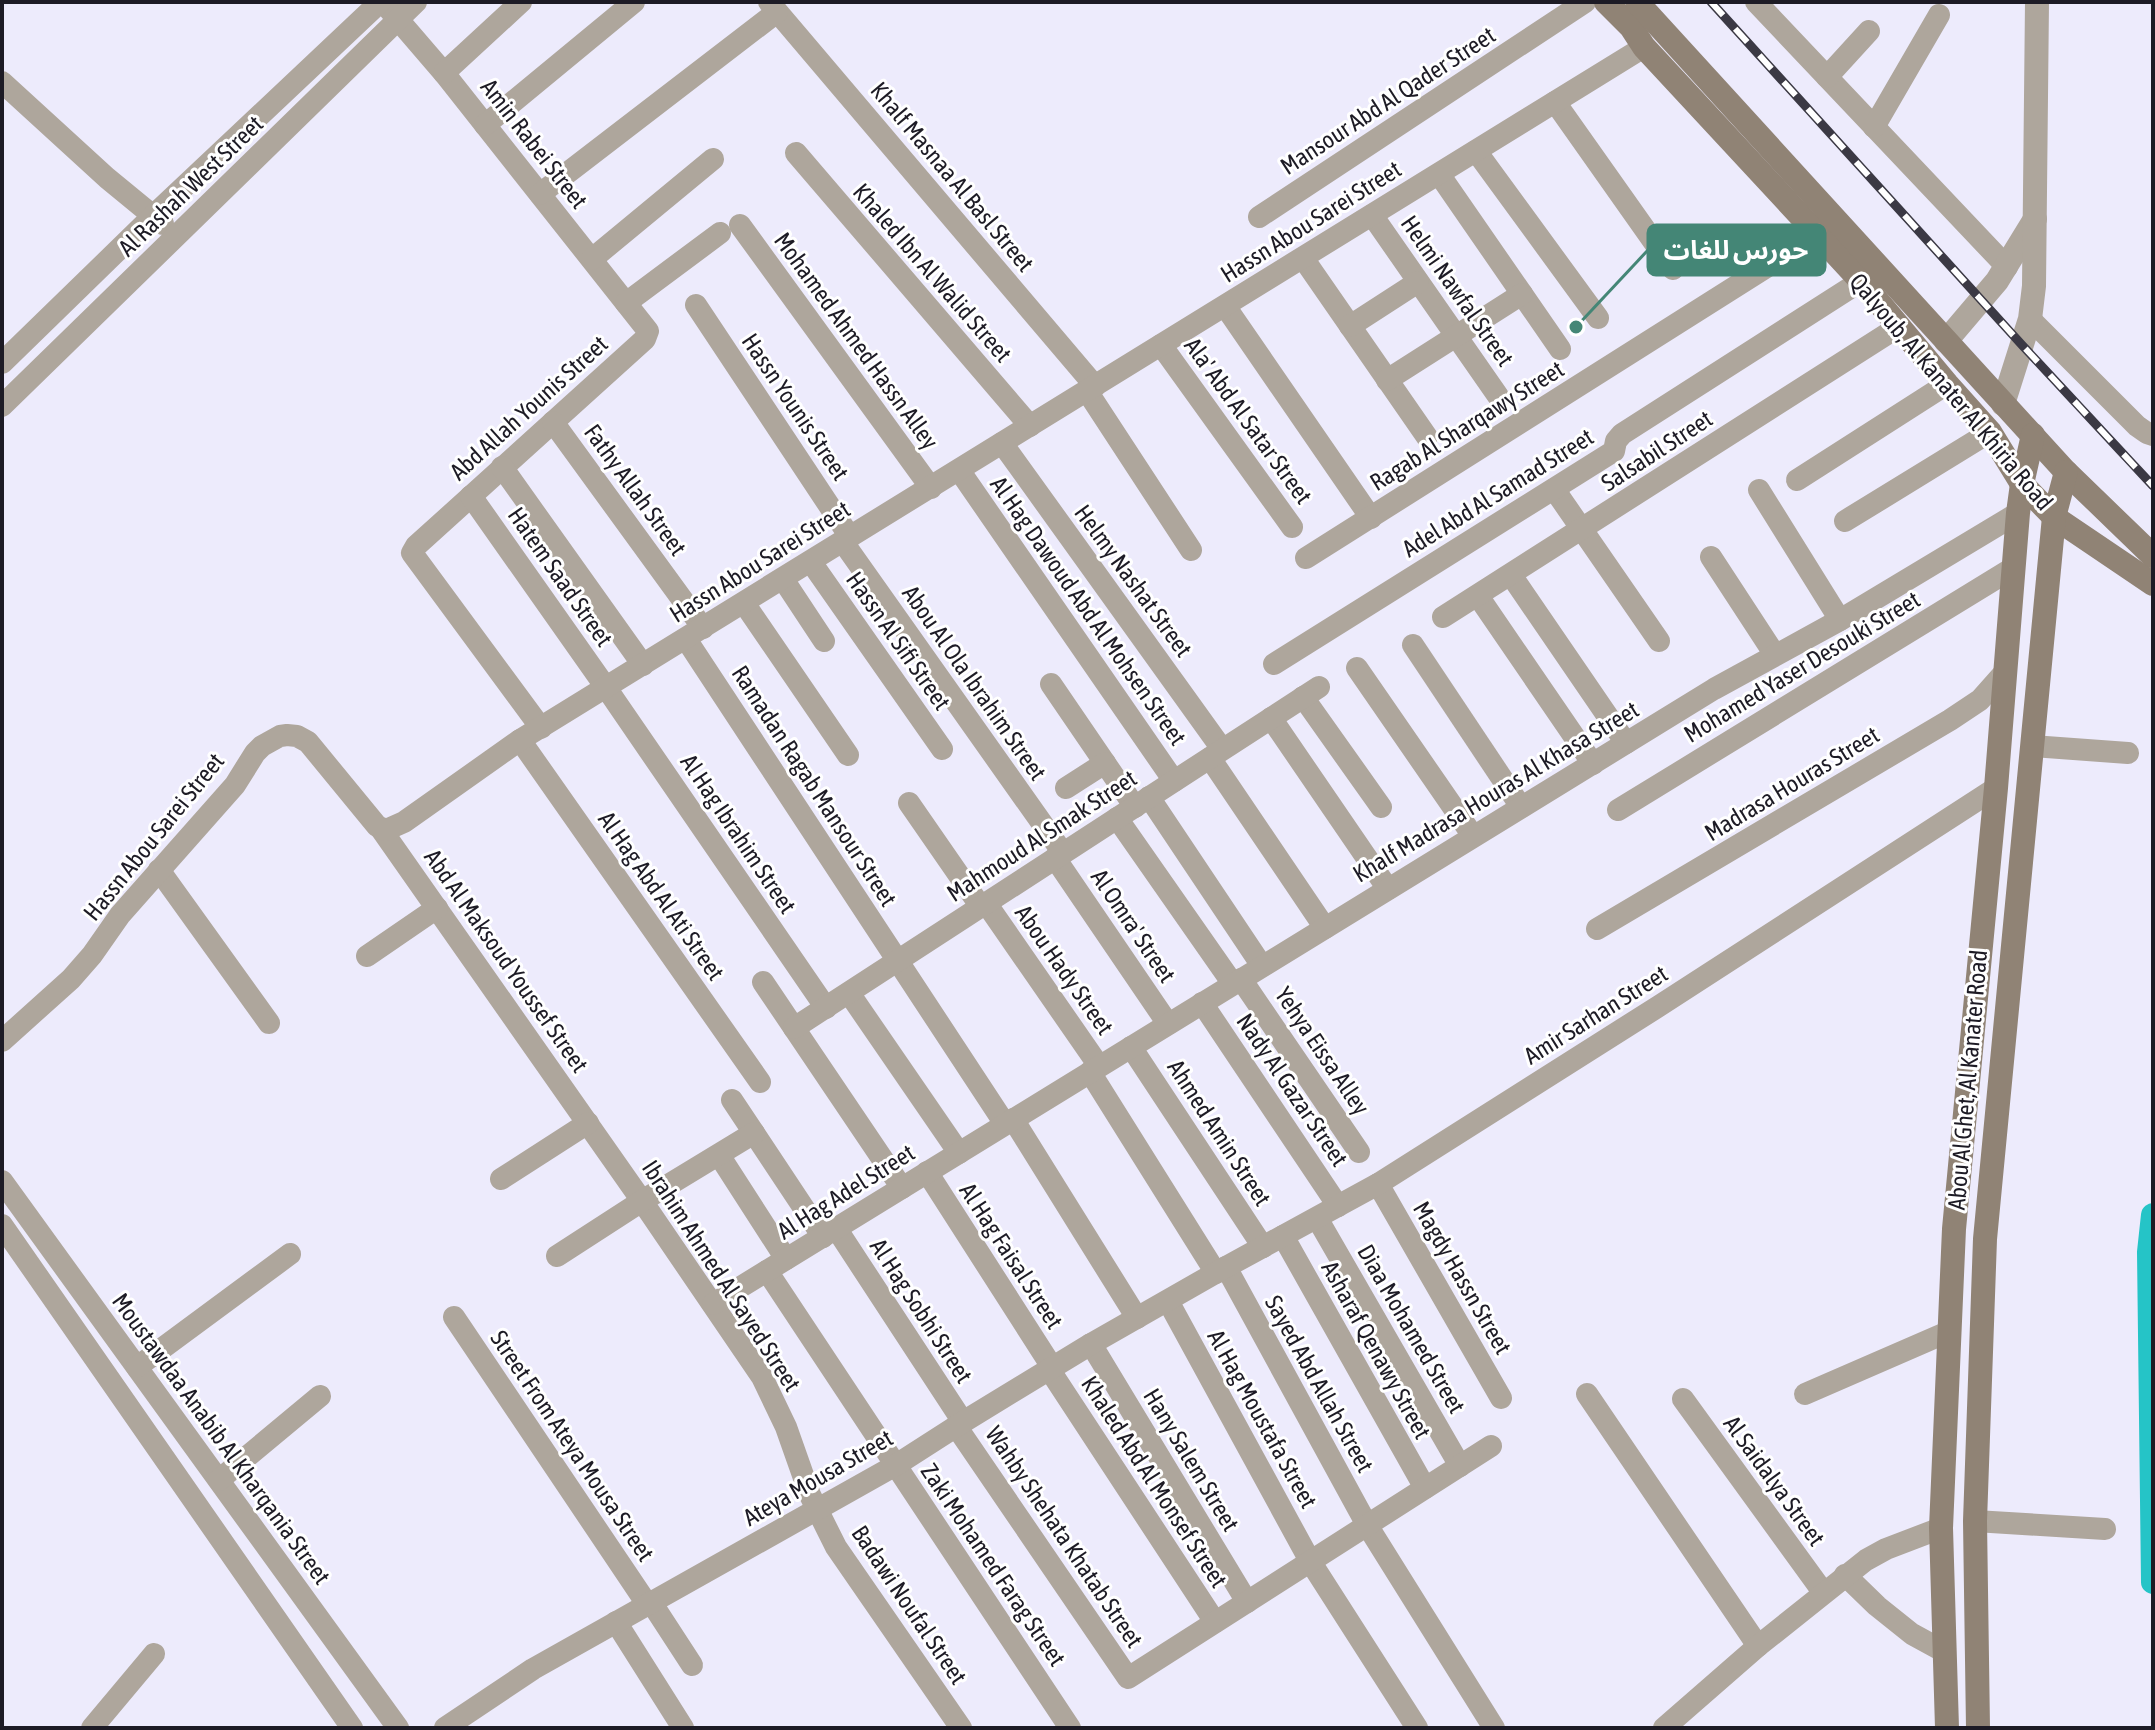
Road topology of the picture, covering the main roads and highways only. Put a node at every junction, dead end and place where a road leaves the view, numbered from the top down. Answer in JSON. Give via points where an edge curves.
{"nodes":[{"id":1,"x":1606,"y":2,"type":"edge"},
{"id":2,"x":1637,"y":2,"type":"edge"},
{"id":3,"x":2033,"y":435,"type":"junction"},
{"id":4,"x":2066,"y":472,"type":"junction"},
{"id":5,"x":2022,"y":484,"type":"junction"},
{"id":6,"x":2054,"y":517,"type":"junction"},
{"id":7,"x":2153,"y":556,"type":"edge"},
{"id":8,"x":2153,"y":584,"type":"edge"},
{"id":9,"x":1947,"y":1728,"type":"edge"},
{"id":10,"x":1978,"y":1728,"type":"edge"}],
"edges":[{"from":1,"to":5,"type":"main road","name":"Qalyoub, Al Kanater Al Khiria Road","via":[[1861,281],[1990,432]]},
{"from":2,"to":3,"type":"main road","name":"Qalyoub, Al Kanater Al Khiria Road"},
{"from":3,"to":4,"type":"main road","name":"Qalyoub, Al Kanater Al Khiria Road"},
{"from":3,"to":5,"type":"main road","name":"Abou Al Ghet, Al Kanater Road"},
{"from":4,"to":6,"type":"main road","name":"Abou Al Ghet, Al Kanater Road"},
{"from":4,"to":7,"type":"main road","name":"Qalyoub, Al Kanater Al Khiria Road"},
{"from":5,"to":6,"type":"main road","name":"Qalyoub, Al Kanater Al Khiria Road"},
{"from":5,"to":9,"type":"main road","name":"Abou Al Ghet, Al Kanater Road","via":[[1954,1229],[1941,1528]]},
{"from":6,"to":8,"type":"main road","name":"Qalyoub, Al Kanater Al Khiria Road"},
{"from":6,"to":10,"type":"main road","name":"Abou Al Ghet, Al Kanater Road","via":[[1985,1239],[1975,1521]]}]}
